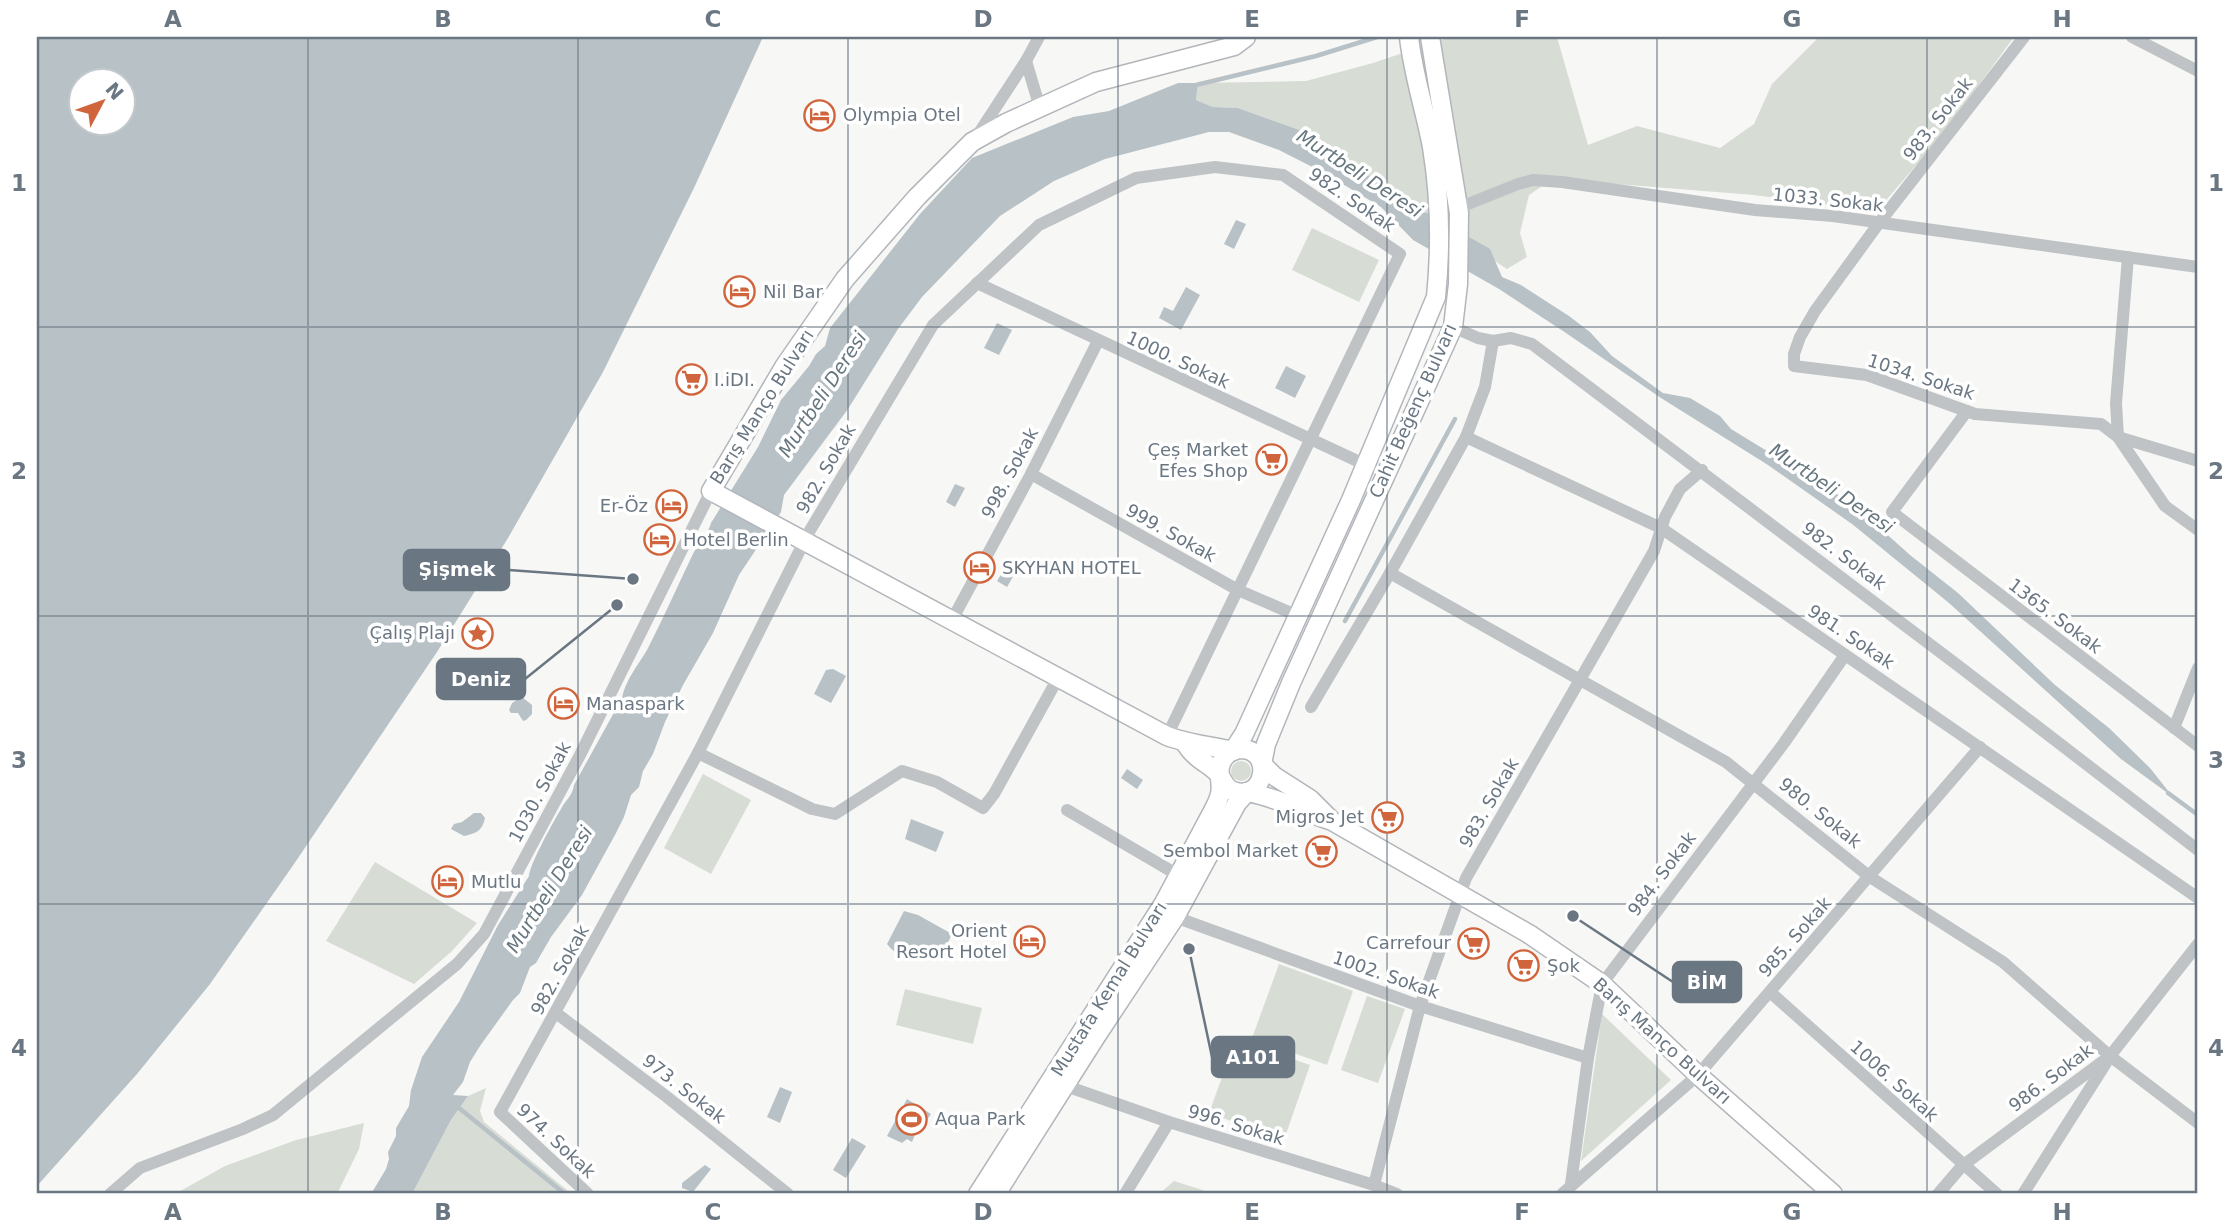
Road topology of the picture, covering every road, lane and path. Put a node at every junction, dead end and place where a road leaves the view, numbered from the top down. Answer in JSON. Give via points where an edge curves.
{"nodes":[{"id":1,"x":1039,"y":37,"type":"edge"},
{"id":2,"x":1246,"y":37,"type":"edge"},
{"id":3,"x":2024,"y":37,"type":"edge"},
{"id":4,"x":2132,"y":37,"type":"edge"},
{"id":5,"x":1430,"y":42,"type":"edge"},
{"id":6,"x":1409,"y":43,"type":"edge"},
{"id":7,"x":1026,"y":61,"type":"junction"},
{"id":8,"x":2198,"y":71,"type":"edge"},
{"id":9,"x":1040,"y":108,"type":"junction"},
{"id":10,"x":972,"y":142,"type":"junction"},
{"id":11,"x":1458,"y":210,"type":"junction"},
{"id":12,"x":1879,"y":223,"type":"junction"},
{"id":13,"x":2128,"y":257,"type":"junction"},
{"id":14,"x":2198,"y":267,"type":"edge"},
{"id":15,"x":977,"y":284,"type":"junction"},
{"id":16,"x":1453,"y":327,"type":"junction"},
{"id":17,"x":1098,"y":341,"type":"junction"},
{"id":18,"x":1493,"y":341,"type":"junction"},
{"id":19,"x":1967,"y":411,"type":"junction"},
{"id":20,"x":1466,"y":437,"type":"junction"},
{"id":21,"x":2118,"y":437,"type":"junction"},
{"id":22,"x":1311,"y":441,"type":"junction"},
{"id":23,"x":2198,"y":461,"type":"edge"},
{"id":24,"x":1366,"y":466,"type":"junction"},
{"id":25,"x":1702,"y":470,"type":"junction"},
{"id":26,"x":1031,"y":474,"type":"junction"},
{"id":27,"x":711,"y":491,"type":"junction"},
{"id":28,"x":1661,"y":528,"type":"junction"},
{"id":29,"x":2198,"y":530,"type":"edge"},
{"id":30,"x":804,"y":542,"type":"junction"},
{"id":31,"x":1391,"y":573,"type":"junction"},
{"id":32,"x":1238,"y":590,"type":"junction"},
{"id":33,"x":1298,"y":616,"type":"junction"},
{"id":34,"x":952,"y":620,"type":"junction"},
{"id":35,"x":1845,"y":655,"type":"junction"},
{"id":36,"x":2198,"y":668,"type":"edge"},
{"id":37,"x":1058,"y":678,"type":"junction"},
{"id":38,"x":1580,"y":678,"type":"junction"},
{"id":39,"x":1311,"y":707,"type":"dead end"},
{"id":40,"x":2174,"y":728,"type":"junction"},
{"id":41,"x":1167,"y":736,"type":"junction"},
{"id":42,"x":1185,"y":743,"type":"junction"},
{"id":43,"x":2198,"y":746,"type":"edge"},
{"id":44,"x":1980,"y":747,"type":"junction"},
{"id":45,"x":1233,"y":751,"type":"junction"},
{"id":46,"x":698,"y":753,"type":"junction"},
{"id":47,"x":1262,"y":764,"type":"junction"},
{"id":48,"x":1220,"y":776,"type":"junction"},
{"id":49,"x":1753,"y":782,"type":"junction"},
{"id":50,"x":1247,"y":792,"type":"junction"},
{"id":51,"x":1066,"y":810,"type":"dead end"},
{"id":52,"x":1332,"y":821,"type":"junction"},
{"id":53,"x":2198,"y":850,"type":"edge"},
{"id":54,"x":1178,"y":875,"type":"junction"},
{"id":55,"x":1870,"y":877,"type":"junction"},
{"id":56,"x":1461,"y":894,"type":"junction"},
{"id":57,"x":2198,"y":898,"type":"edge"},
{"id":58,"x":1175,"y":916,"type":"junction"},
{"id":59,"x":2198,"y":944,"type":"edge"},
{"id":60,"x":1602,"y":984,"type":"junction"},
{"id":61,"x":1770,"y":992,"type":"junction"},
{"id":62,"x":1420,"y":1006,"type":"junction"},
{"id":63,"x":556,"y":1013,"type":"junction"},
{"id":64,"x":2110,"y":1056,"type":"junction"},
{"id":65,"x":1588,"y":1058,"type":"junction"},
{"id":66,"x":1698,"y":1075,"type":"junction"},
{"id":67,"x":1066,"y":1086,"type":"junction"},
{"id":68,"x":500,"y":1112,"type":"joint"},
{"id":69,"x":1168,"y":1122,"type":"junction"},
{"id":70,"x":2198,"y":1122,"type":"edge"},
{"id":71,"x":1962,"y":1166,"type":"junction"},
{"id":72,"x":1374,"y":1185,"type":"junction"},
{"id":73,"x":1566,"y":1189,"type":"edge"},
{"id":74,"x":110,"y":1194,"type":"edge"},
{"id":75,"x":588,"y":1194,"type":"edge"},
{"id":76,"x":788,"y":1194,"type":"edge"},
{"id":77,"x":978,"y":1194,"type":"edge"},
{"id":78,"x":996,"y":1194,"type":"edge"},
{"id":79,"x":1125,"y":1194,"type":"edge"},
{"id":80,"x":1396,"y":1194,"type":"edge"},
{"id":81,"x":1833,"y":1194,"type":"edge"},
{"id":82,"x":1938,"y":1194,"type":"edge"},
{"id":83,"x":1997,"y":1194,"type":"edge"},
{"id":84,"x":2023,"y":1194,"type":"edge"}],
"edges":[{"from":1,"to":7,"type":"street"},
{"from":2,"to":9,"type":"main road","name":"Barış Manço Bulvarı","via":[[1234,46],[1096,82]]},
{"from":3,"to":12,"type":"street","name":"983. Sokak"},
{"from":4,"to":8,"type":"street"},
{"from":5,"to":11,"type":"main road","name":"Cahit Beğenç Bulvarı"},
{"from":6,"to":24,"type":"main road","name":"Cahit Beğenç Bulvarı","via":[[1432,148],[1438,204],[1436,297]]},
{"from":7,"to":9,"type":"street"},
{"from":7,"to":10,"type":"street"},
{"from":9,"to":10,"type":"main road","name":"Barış Manço Bulvarı"},
{"from":10,"to":27,"type":"main road","name":"Barış Manço Bulvarı","via":[[845,279],[784,367]]},
{"from":11,"to":12,"type":"street","name":"1033. Sokak","via":[[1533,180]]},
{"from":11,"to":16,"type":"main road","name":"Cahit Beğenç Bulvarı"},
{"from":12,"to":13,"type":"street","name":"1033. Sokak"},
{"from":12,"to":19,"type":"street","name":"1034. Sokak","via":[[1815,311],[1800,337],[1794,366],[1867,375]]},
{"from":13,"to":14,"type":"street","name":"1033. Sokak"},
{"from":13,"to":21,"type":"street","via":[[2116,403]]},
{"from":15,"to":17,"type":"street","name":"1000. Sokak"},
{"from":15,"to":22,"type":"street","name":"982. Sokak","via":[[1039,225],[1136,178],[1214,167],[1283,175],[1400,254]]},
{"from":15,"to":30,"type":"street","name":"982. Sokak","via":[[933,324]]},
{"from":16,"to":18,"type":"street","name":"982. Sokak"},
{"from":16,"to":47,"type":"main road","name":"Cahit Beğenç Bulvarı","via":[[1291,683]]},
{"from":17,"to":22,"type":"street","name":"1000. Sokak"},
{"from":17,"to":26,"type":"street","name":"998. Sokak"},
{"from":18,"to":20,"type":"street","via":[[1485,387]]},
{"from":18,"to":25,"type":"street","name":"982. Sokak","via":[[1511,338],[1532,344]]},
{"from":19,"to":21,"type":"street","name":"1034. Sokak","via":[[2101,424]]},
{"from":19,"to":40,"type":"street","name":"1365. Sokak","via":[[1892,512]]},
{"from":20,"to":28,"type":"street","name":"981. Sokak"},
{"from":20,"to":31,"type":"street"},
{"from":21,"to":23,"type":"street","name":"1034. Sokak"},
{"from":21,"to":29,"type":"street","via":[[2165,506]]},
{"from":22,"to":24,"type":"street","name":"1000. Sokak"},
{"from":22,"to":32,"type":"street"},
{"from":24,"to":33,"type":"main road","name":"Cahit Beğenç Bulvarı"},
{"from":25,"to":28,"type":"street","name":"983. Sokak","via":[[1680,489]]},
{"from":25,"to":53,"type":"street","name":"982. Sokak"},
{"from":26,"to":32,"type":"street","name":"999. Sokak"},
{"from":26,"to":34,"type":"street","name":"998. Sokak"},
{"from":27,"to":30,"type":"main road","name":"Barış Manço Bulvarı"},
{"from":27,"to":74,"type":"street","name":"1030. Sokak","via":[[580,755],[484,934],[457,964],[273,1115],[140,1168]]},
{"from":28,"to":35,"type":"street","name":"981. Sokak"},
{"from":28,"to":38,"type":"street","name":"983. Sokak","via":[[1654,551]]},
{"from":30,"to":34,"type":"main road","name":"Barış Manço Bulvarı"},
{"from":30,"to":46,"type":"street","name":"982. Sokak"},
{"from":31,"to":38,"type":"street","name":"980. Sokak"},
{"from":31,"to":39,"type":"street"},
{"from":32,"to":33,"type":"street","name":"999. Sokak"},
{"from":32,"to":41,"type":"street"},
{"from":33,"to":45,"type":"main road","name":"Cahit Beğenç Bulvarı"},
{"from":34,"to":37,"type":"main road","name":"Barış Manço Bulvarı"},
{"from":35,"to":44,"type":"street","name":"981. Sokak"},
{"from":35,"to":49,"type":"street","name":"984. Sokak"},
{"from":36,"to":40,"type":"street"},
{"from":37,"to":41,"type":"main road","name":"Barış Manço Bulvarı"},
{"from":37,"to":46,"type":"street","via":[[983,808],[937,782],[902,771],[835,814],[812,809]]},
{"from":38,"to":49,"type":"street","name":"980. Sokak"},
{"from":38,"to":56,"type":"street","name":"983. Sokak"},
{"from":40,"to":43,"type":"street","name":"1365. Sokak"},
{"from":41,"to":42,"type":"main road","name":"Barış Manço Bulvarı"},
{"from":42,"to":45,"type":"main road","name":"Barış Manço Bulvarı"},
{"from":42,"to":48,"type":"main road","name":"Barış Manço Bulvarı"},
{"from":44,"to":55,"type":"street","name":"985. Sokak"},
{"from":44,"to":57,"type":"street","name":"981. Sokak"},
{"from":45,"to":47,"type":"main road","via":[[1250,751]]},
{"from":45,"to":48,"type":"main road","via":[[1221,763]]},
{"from":46,"to":63,"type":"street","name":"982. Sokak"},
{"from":47,"to":50,"type":"main road","via":[[1261,781]]},
{"from":47,"to":52,"type":"main road","name":"Barış Manço Bulvarı"},
{"from":48,"to":50,"type":"main road","via":[[1230,790]]},
{"from":48,"to":54,"type":"main road","name":"Mustafa Kemal Bulvarı","via":[[1214,809]]},
{"from":49,"to":55,"type":"street","name":"980. Sokak"},
{"from":49,"to":60,"type":"street","name":"984. Sokak"},
{"from":50,"to":52,"type":"main road","name":"Barış Manço Bulvarı"},
{"from":50,"to":58,"type":"main road","name":"Mustafa Kemal Bulvarı"},
{"from":51,"to":54,"type":"street"},
{"from":52,"to":56,"type":"main road","name":"Barış Manço Bulvarı"},
{"from":54,"to":77,"type":"main road","name":"Mustafa Kemal Bulvarı"},
{"from":55,"to":61,"type":"street","name":"985. Sokak"},
{"from":55,"to":64,"type":"street","name":"980. Sokak","via":[[2003,962]]},
{"from":56,"to":60,"type":"main road","name":"Barış Manço Bulvarı"},
{"from":56,"to":62,"type":"street","name":"983. Sokak"},
{"from":58,"to":62,"type":"street","name":"1002. Sokak"},
{"from":58,"to":67,"type":"main road","name":"Mustafa Kemal Bulvarı"},
{"from":59,"to":64,"type":"street","name":"986. Sokak"},
{"from":60,"to":65,"type":"street","name":"984. Sokak"},
{"from":60,"to":66,"type":"main road","name":"Barış Manço Bulvarı"},
{"from":61,"to":66,"type":"street","name":"985. Sokak"},
{"from":61,"to":71,"type":"street","name":"1006. Sokak"},
{"from":62,"to":65,"type":"street","name":"1002. Sokak"},
{"from":62,"to":72,"type":"street","name":"983. Sokak"},
{"from":63,"to":68,"type":"street","name":"982. Sokak"},
{"from":63,"to":76,"type":"street","name":"973. Sokak"},
{"from":64,"to":70,"type":"street","name":"980. Sokak"},
{"from":64,"to":71,"type":"street","name":"986. Sokak"},
{"from":64,"to":84,"type":"street"},
{"from":65,"to":73,"type":"street","name":"984. Sokak"},
{"from":66,"to":73,"type":"street","name":"985. Sokak"},
{"from":66,"to":81,"type":"main road","name":"Barış Manço Bulvarı"},
{"from":67,"to":69,"type":"street","name":"996. Sokak"},
{"from":67,"to":78,"type":"main road","name":"Mustafa Kemal Bulvarı"},
{"from":68,"to":75,"type":"street","name":"974. Sokak"},
{"from":69,"to":72,"type":"street","name":"996. Sokak"},
{"from":69,"to":79,"type":"street"},
{"from":71,"to":82,"type":"street","name":"986. Sokak"},
{"from":71,"to":83,"type":"street","name":"1006. Sokak"},
{"from":72,"to":80,"type":"street","name":"996. Sokak"}]}
